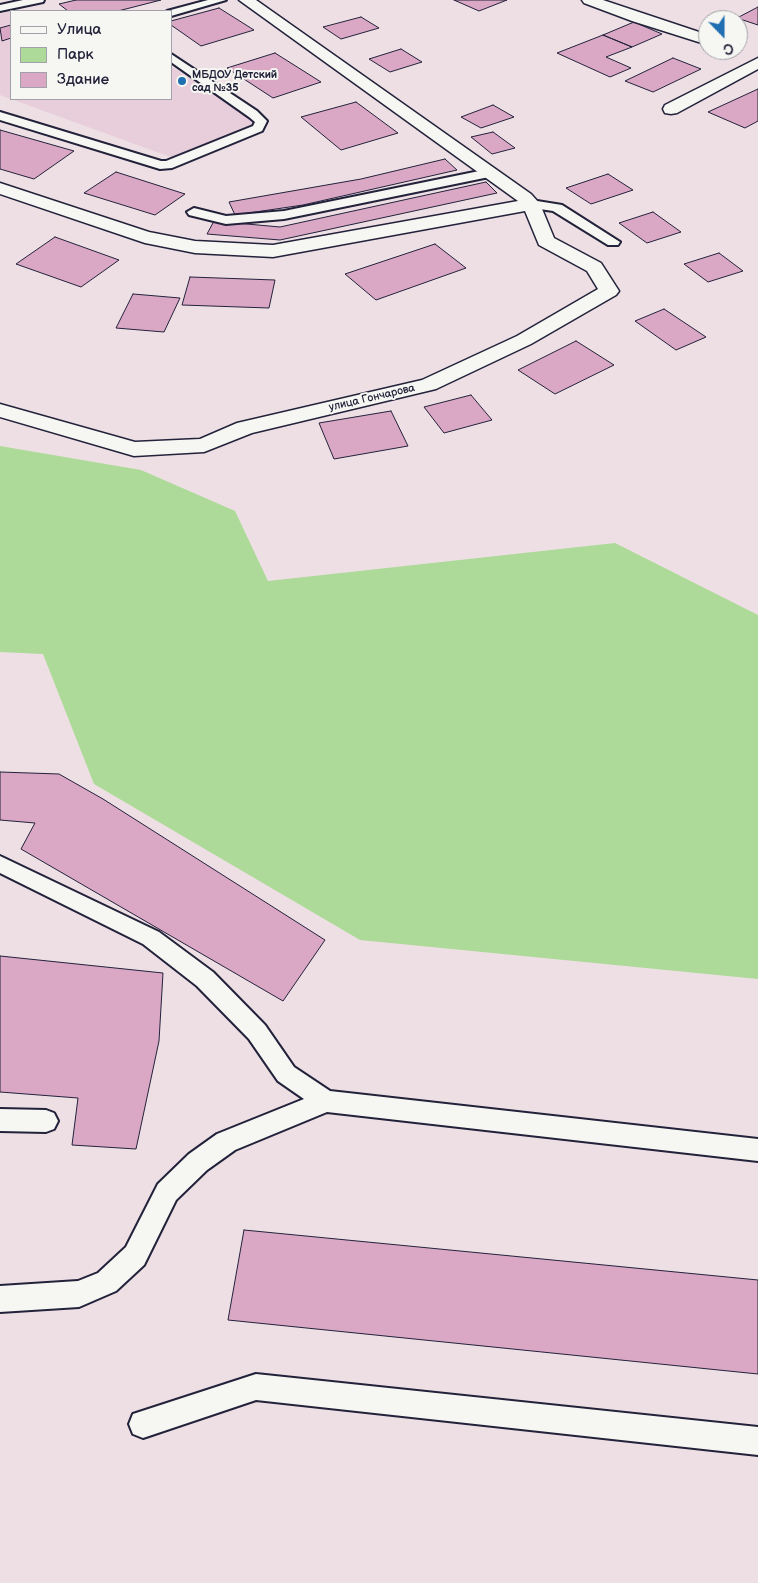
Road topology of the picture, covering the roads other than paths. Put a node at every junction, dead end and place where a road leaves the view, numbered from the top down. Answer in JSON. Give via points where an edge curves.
{"nodes":[{"id":1,"x":221,"y":0,"type":"edge"},
{"id":2,"x":246,"y":0,"type":"edge"},
{"id":3,"x":589,"y":0,"type":"edge"},
{"id":4,"x":36,"y":1,"type":"edge"},
{"id":5,"x":0,"y":8,"type":"edge"},
{"id":6,"x":172,"y":13,"type":"edge"},
{"id":7,"x":698,"y":37,"type":"edge"},
{"id":8,"x":172,"y":58,"type":"edge"},
{"id":9,"x":758,"y":63,"type":"edge"},
{"id":10,"x":671,"y":109,"type":"dead end"},
{"id":11,"x":0,"y":116,"type":"edge"},
{"id":12,"x":489,"y":173,"type":"junction"},
{"id":13,"x":0,"y":188,"type":"edge"},
{"id":14,"x":531,"y":204,"type":"junction"},
{"id":15,"x":194,"y":212,"type":"dead end"},
{"id":16,"x":613,"y":242,"type":"dead end"},
{"id":17,"x":0,"y":410,"type":"edge"},
{"id":18,"x":0,"y":864,"type":"edge"},
{"id":19,"x":326,"y":1101,"type":"junction"},
{"id":20,"x":0,"y":1120,"type":"edge"},
{"id":21,"x":46,"y":1121,"type":"dead end"},
{"id":22,"x":758,"y":1150,"type":"edge"},
{"id":23,"x":0,"y":1299,"type":"edge"},
{"id":24,"x":143,"y":1424,"type":"dead end"},
{"id":25,"x":758,"y":1441,"type":"edge"}],
"edges":[{"from":1,"to":6,"type":"lane"},
{"from":2,"to":12,"type":"street"},
{"from":3,"to":7,"type":"street"},
{"from":4,"to":5,"type":"lane"},
{"from":8,"to":11,"type":"lane","via":[[253,114],[260,122],[258,128],[168,165],[160,165]]},
{"from":9,"to":10,"type":"street"},
{"from":12,"to":14,"type":"street"},
{"from":12,"to":15,"type":"lane","via":[[284,215],[226,220]]},
{"from":13,"to":14,"type":"street","via":[[145,237],[195,247],[273,251]]},
{"from":14,"to":16,"type":"lane","via":[[557,208]]},
{"from":14,"to":17,"type":"street","name":"улица Гончарова","via":[[546,241],[594,267],[609,291],[524,340],[429,385],[245,428],[204,445],[134,449]]},
{"from":18,"to":19,"type":"lane","via":[[151,938],[205,979],[257,1032],[286,1074]]},
{"from":19,"to":22,"type":"lane"},
{"from":19,"to":23,"type":"lane","via":[[226,1142],[198,1162],[167,1192],[135,1256],[107,1282],[79,1294]]},
{"from":20,"to":21,"type":"lane"},
{"from":24,"to":25,"type":"lane","via":[[256,1387]]}]}
